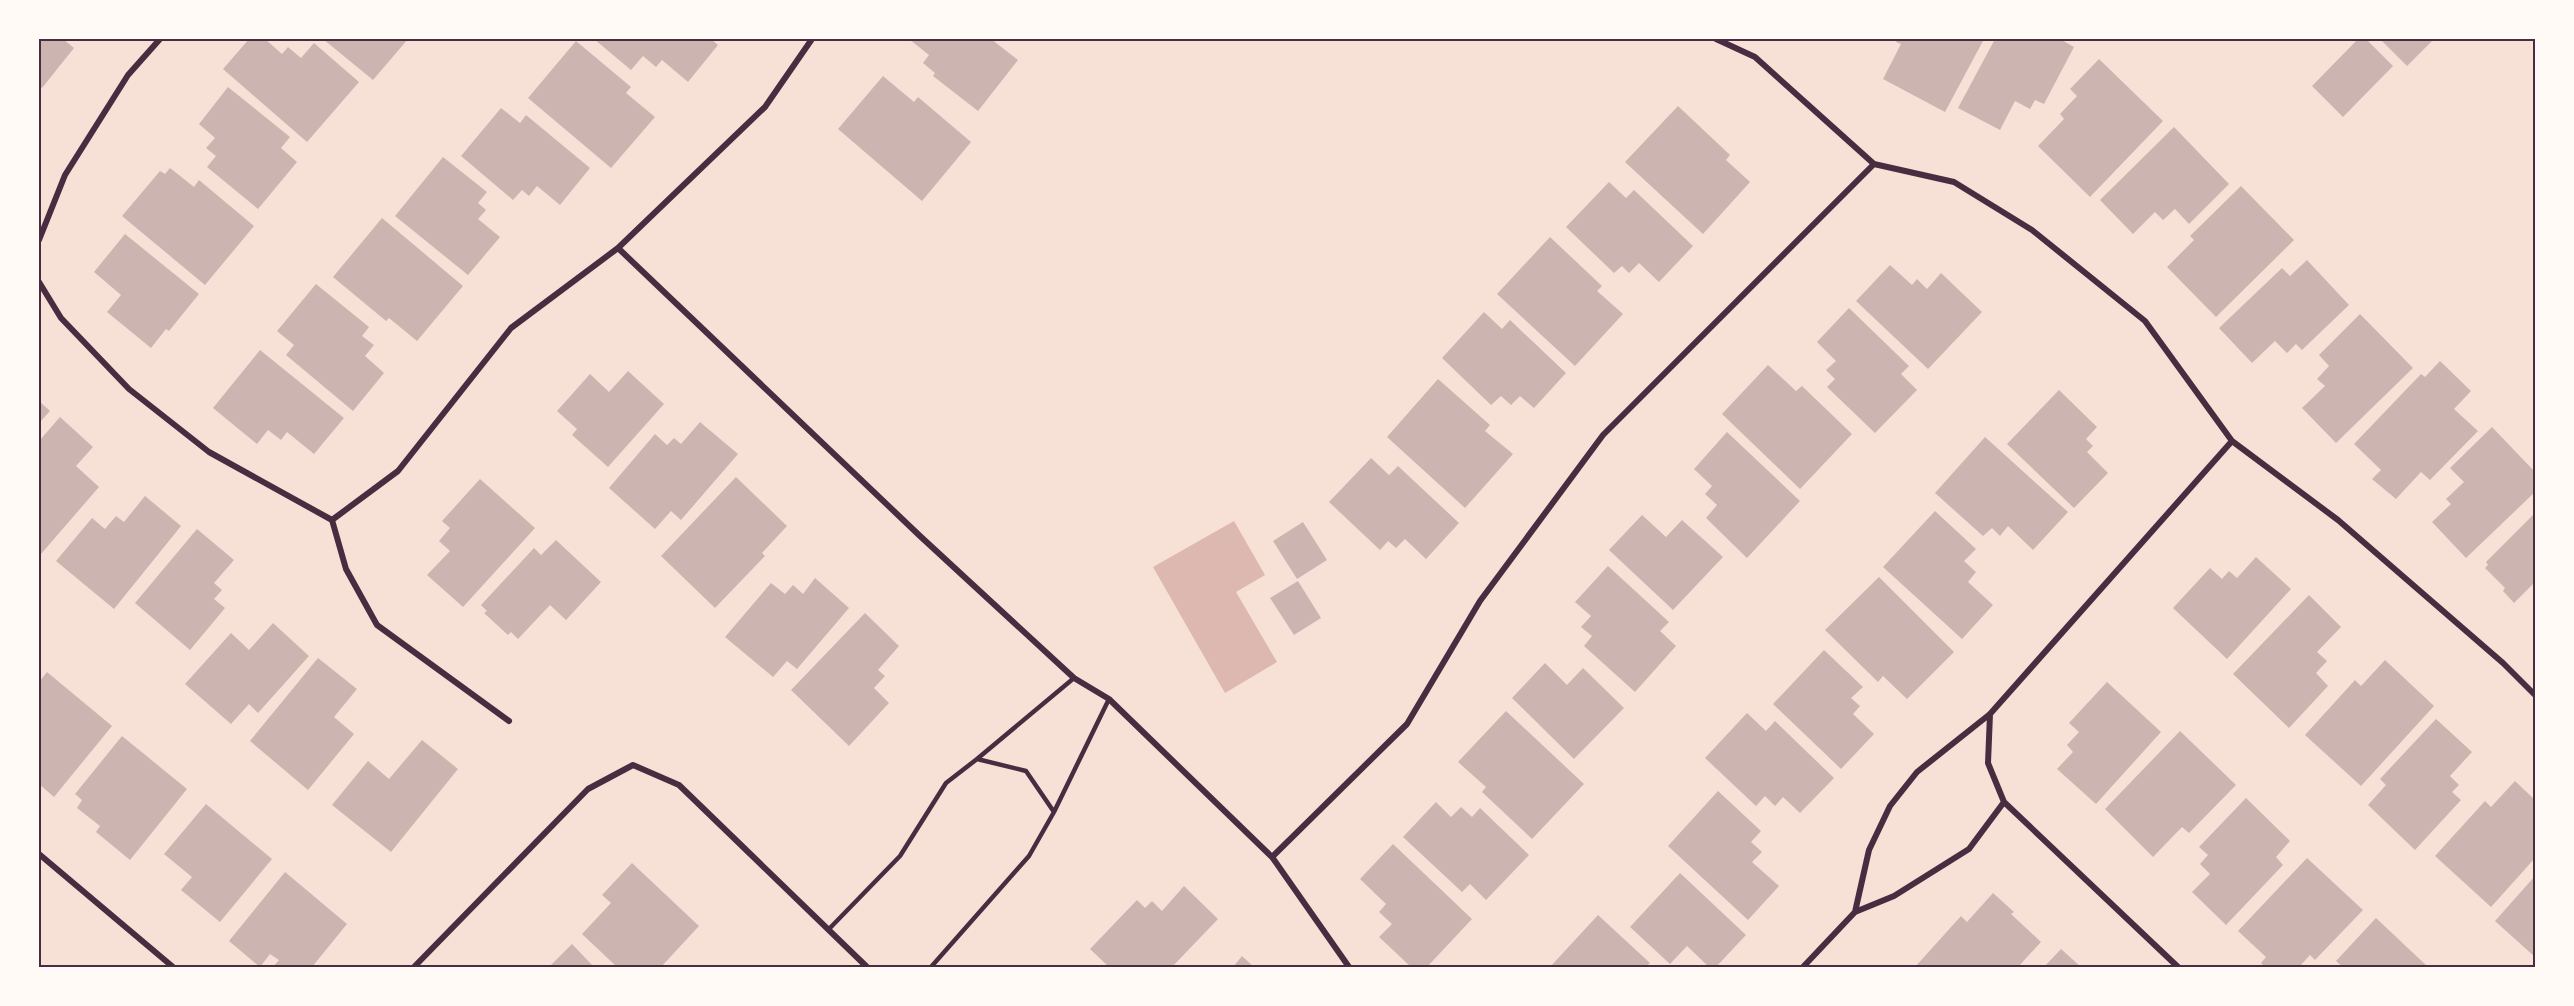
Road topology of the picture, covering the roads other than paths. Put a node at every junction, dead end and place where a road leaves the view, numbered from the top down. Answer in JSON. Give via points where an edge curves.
{"nodes":[{"id":1,"x":160,"y":39,"type":"edge"},
{"id":2,"x":812,"y":39,"type":"edge"},
{"id":3,"x":1716,"y":39,"type":"edge"},
{"id":4,"x":1874,"y":164,"type":"junction"},
{"id":5,"x":39,"y":240,"type":"edge"},
{"id":6,"x":618,"y":248,"type":"junction"},
{"id":7,"x":39,"y":282,"type":"edge"},
{"id":8,"x":2232,"y":441,"type":"junction"},
{"id":9,"x":332,"y":520,"type":"junction"},
{"id":10,"x":1074,"y":678,"type":"junction"},
{"id":11,"x":2535,"y":695,"type":"edge"},
{"id":12,"x":1109,"y":699,"type":"junction"},
{"id":13,"x":1990,"y":714,"type":"junction"},
{"id":14,"x":509,"y":721,"type":"dead end"},
{"id":15,"x":977,"y":759,"type":"junction"},
{"id":16,"x":2004,"y":802,"type":"junction"},
{"id":17,"x":1054,"y":812,"type":"junction"},
{"id":18,"x":39,"y":854,"type":"edge"},
{"id":19,"x":1272,"y":857,"type":"junction"},
{"id":20,"x":1855,"y":912,"type":"junction"},
{"id":21,"x":829,"y":929,"type":"junction"},
{"id":22,"x":173,"y":967,"type":"edge"},
{"id":23,"x":414,"y":967,"type":"edge"},
{"id":24,"x":867,"y":967,"type":"edge"},
{"id":25,"x":931,"y":967,"type":"edge"},
{"id":26,"x":1349,"y":967,"type":"edge"},
{"id":27,"x":1803,"y":967,"type":"edge"},
{"id":28,"x":2178,"y":967,"type":"edge"}],
"edges":[{"from":1,"to":5,"type":"street","via":[[128,75],[65,175]]},
{"from":2,"to":6,"type":"street","via":[[765,107]]},
{"from":3,"to":4,"type":"street","via":[[1755,57]]},
{"from":4,"to":8,"type":"street","via":[[1954,182],[2032,230],[2145,321]]},
{"from":4,"to":19,"type":"street","via":[[1603,435],[1480,601],[1407,724]]},
{"from":6,"to":9,"type":"street","via":[[511,328],[398,471]]},
{"from":6,"to":10,"type":"street"},
{"from":7,"to":9,"type":"street","via":[[61,318],[129,389],[209,452]]},
{"from":8,"to":11,"type":"street","via":[[2337,520],[2504,663]]},
{"from":8,"to":13,"type":"street"},
{"from":9,"to":14,"type":"street","via":[[346,569],[377,626]]},
{"from":10,"to":12,"type":"street"},
{"from":10,"to":15,"type":"lane"},
{"from":12,"to":17,"type":"lane"},
{"from":12,"to":19,"type":"street"},
{"from":13,"to":16,"type":"street","via":[[1988,763]]},
{"from":13,"to":20,"type":"street","via":[[1917,772],[1890,806],[1869,850]]},
{"from":15,"to":17,"type":"lane","via":[[1026,771]]},
{"from":15,"to":21,"type":"lane","via":[[946,783],[900,856]]},
{"from":16,"to":20,"type":"street","via":[[1969,849],[1894,896]]},
{"from":16,"to":28,"type":"street"},
{"from":17,"to":25,"type":"lane","via":[[1029,856]]},
{"from":18,"to":22,"type":"street"},
{"from":19,"to":26,"type":"street"},
{"from":20,"to":27,"type":"street"},
{"from":21,"to":23,"type":"street","via":[[679,785],[633,765],[588,789]]},
{"from":21,"to":24,"type":"street"}]}
